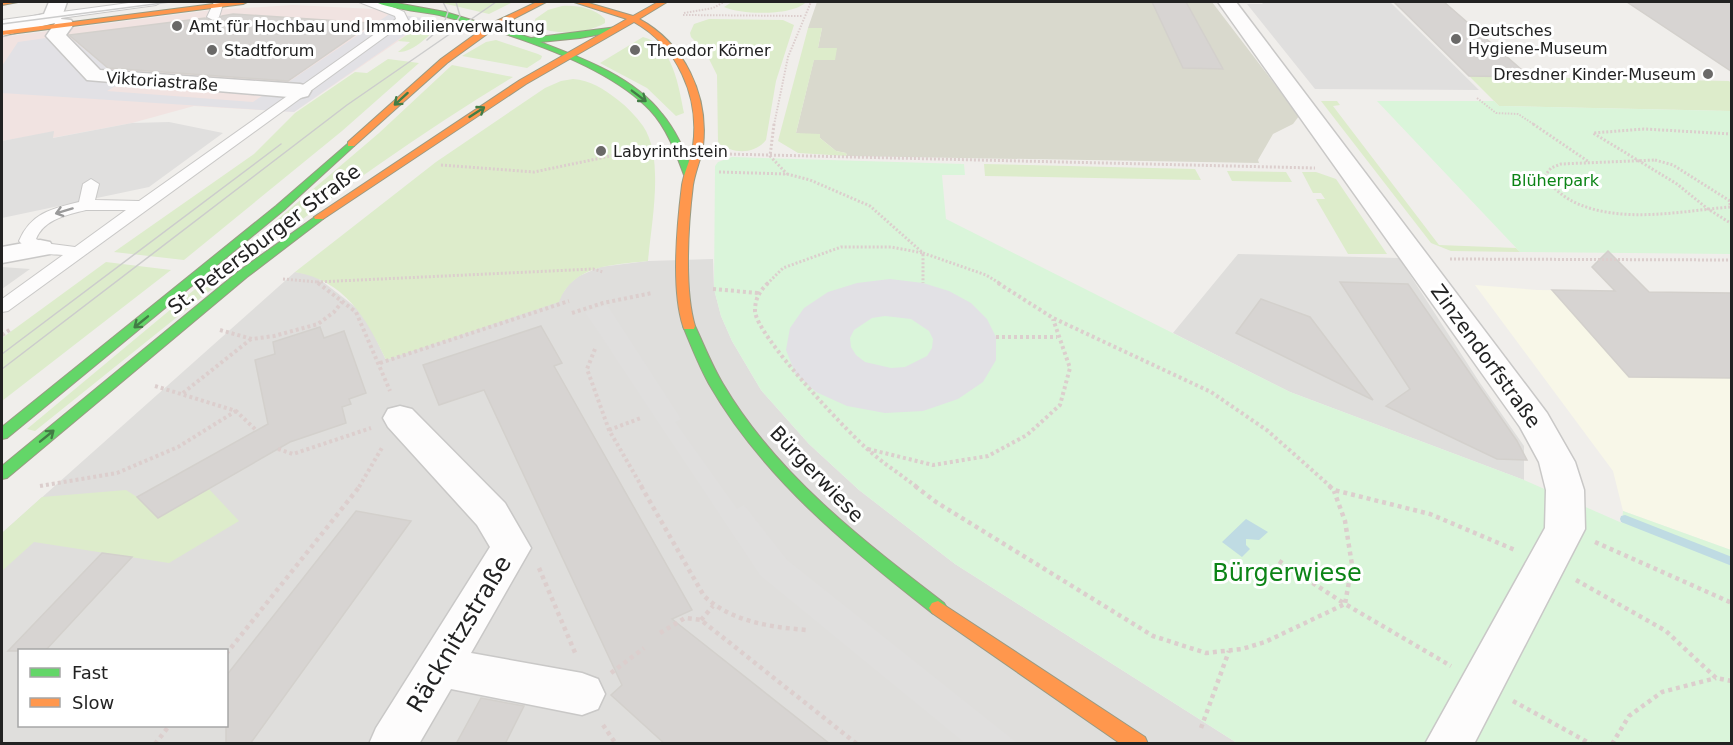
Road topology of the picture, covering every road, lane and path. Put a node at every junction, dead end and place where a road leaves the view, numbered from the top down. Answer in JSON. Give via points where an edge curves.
{"nodes":[{"id":1,"x":14,"y":2,"type":"edge"},
{"id":2,"x":243,"y":2,"type":"edge"},
{"id":3,"x":364,"y":2,"type":"edge"},
{"id":4,"x":380,"y":2,"type":"edge"},
{"id":5,"x":542,"y":2,"type":"edge"},
{"id":6,"x":578,"y":2,"type":"edge"},
{"id":7,"x":663,"y":2,"type":"edge"},
{"id":8,"x":724,"y":2,"type":"edge"},
{"id":9,"x":811,"y":2,"type":"edge"},
{"id":10,"x":1227,"y":2,"type":"edge"},
{"id":11,"x":2,"y":3,"type":"edge"},
{"id":12,"x":152,"y":7,"type":"edge"},
{"id":13,"x":59,"y":14,"type":"edge"},
{"id":14,"x":803,"y":16,"type":"junction"},
{"id":15,"x":634,"y":18,"type":"junction"},
{"id":16,"x":2,"y":23,"type":"edge"},
{"id":17,"x":491,"y":27,"type":"junction"},
{"id":18,"x":614,"y":29,"type":"junction"},
{"id":19,"x":2,"y":31,"type":"edge"},
{"id":20,"x":525,"y":40,"type":"junction"},
{"id":21,"x":566,"y":56,"type":"junction"},
{"id":22,"x":300,"y":91,"type":"junction"},
{"id":23,"x":1477,"y":98,"type":"dead end"},
{"id":24,"x":1731,"y":134,"type":"edge"},
{"id":25,"x":653,"y":147,"type":"dead end"},
{"id":26,"x":724,"y":154,"type":"dead end"},
{"id":27,"x":770,"y":156,"type":"junction"},
{"id":28,"x":1636,"y":161,"type":"junction"},
{"id":29,"x":1590,"y":163,"type":"junction"},
{"id":30,"x":440,"y":165,"type":"dead end"},
{"id":31,"x":1350,"y":169,"type":"junction"},
{"id":32,"x":713,"y":172,"type":"dead end"},
{"id":33,"x":787,"y":174,"type":"junction"},
{"id":34,"x":689,"y":175,"type":"junction"},
{"id":35,"x":91,"y":184,"type":"dead end"},
{"id":36,"x":86,"y":205,"type":"junction"},
{"id":37,"x":142,"y":206,"type":"junction"},
{"id":38,"x":1708,"y":209,"type":"junction"},
{"id":39,"x":1731,"y":224,"type":"edge"},
{"id":40,"x":40,"y":248,"type":"junction"},
{"id":41,"x":78,"y":252,"type":"junction"},
{"id":42,"x":923,"y":253,"type":"junction"},
{"id":43,"x":2,"y":255,"type":"edge"},
{"id":44,"x":1415,"y":258,"type":"junction"},
{"id":45,"x":1731,"y":260,"type":"edge"},
{"id":46,"x":603,"y":272,"type":"dead end"},
{"id":47,"x":279,"y":279,"type":"dead end"},
{"id":48,"x":317,"y":282,"type":"junction"},
{"id":49,"x":923,"y":283,"type":"dead end"},
{"id":50,"x":683,"y":291,"type":"junction"},
{"id":51,"x":758,"y":293,"type":"junction"},
{"id":52,"x":569,"y":301,"type":"dead end"},
{"id":53,"x":342,"y":302,"type":"junction"},
{"id":54,"x":2,"y":307,"type":"edge"},
{"id":55,"x":572,"y":313,"type":"dead end"},
{"id":56,"x":1053,"y":318,"type":"junction"},
{"id":57,"x":218,"y":329,"type":"dead end"},
{"id":58,"x":996,"y":337,"type":"dead end"},
{"id":59,"x":1058,"y":337,"type":"junction"},
{"id":60,"x":252,"y":339,"type":"junction"},
{"id":61,"x":595,"y":349,"type":"dead end"},
{"id":62,"x":380,"y":363,"type":"junction"},
{"id":63,"x":151,"y":384,"type":"dead end"},
{"id":64,"x":183,"y":393,"type":"junction"},
{"id":65,"x":236,"y":411,"type":"junction"},
{"id":66,"x":400,"y":418,"type":"junction"},
{"id":67,"x":640,"y":418,"type":"dead end"},
{"id":68,"x":609,"y":430,"type":"junction"},
{"id":69,"x":257,"y":431,"type":"dead end"},
{"id":70,"x":2,"y":434,"type":"edge"},
{"id":71,"x":866,"y":448,"type":"junction"},
{"id":72,"x":278,"y":449,"type":"dead end"},
{"id":73,"x":5,"y":468,"type":"edge"},
{"id":74,"x":33,"y":487,"type":"dead end"},
{"id":75,"x":1334,"y":490,"type":"junction"},
{"id":76,"x":1555,"y":546,"type":"junction"},
{"id":77,"x":511,"y":548,"type":"junction"},
{"id":78,"x":1279,"y":561,"type":"dead end"},
{"id":79,"x":1731,"y":603,"type":"edge"},
{"id":80,"x":1346,"y":604,"type":"junction"},
{"id":81,"x":713,"y":606,"type":"junction"},
{"id":82,"x":701,"y":620,"type":"junction"},
{"id":83,"x":807,"y":630,"type":"dead end"},
{"id":84,"x":660,"y":633,"type":"dead end"},
{"id":85,"x":1229,"y":651,"type":"junction"},
{"id":86,"x":228,"y":652,"type":"edge"},
{"id":87,"x":439,"y":667,"type":"junction"},
{"id":88,"x":1716,"y":678,"type":"junction"},
{"id":89,"x":1731,"y":681,"type":"edge"},
{"id":90,"x":1482,"y":684,"type":"junction"},
{"id":91,"x":582,"y":694,"type":"junction"},
{"id":92,"x":169,"y":727,"type":"edge"},
{"id":93,"x":1201,"y":728,"type":"dead end"},
{"id":94,"x":155,"y":744,"type":"edge"},
{"id":95,"x":393,"y":744,"type":"edge"},
{"id":96,"x":616,"y":744,"type":"edge"},
{"id":97,"x":857,"y":744,"type":"edge"},
{"id":98,"x":1138,"y":744,"type":"edge"},
{"id":99,"x":1449,"y":744,"type":"edge"},
{"id":100,"x":1592,"y":744,"type":"edge"},
{"id":101,"x":1612,"y":744,"type":"edge"}],
"edges":[{"from":1,"to":11,"type":"main road"},
{"from":2,"to":12,"type":"main road","via":[[215,10]]},
{"from":3,"to":22,"type":"lane","via":[[400,14],[402,20]]},
{"from":4,"to":17,"type":"main road","name":"Bürgerwiese","via":[[428,7]]},
{"from":5,"to":17,"type":"main road","name":"St. Petersburger Straße"},
{"from":6,"to":15,"type":"main road","name":"Bürgerwiese"},
{"from":7,"to":15,"type":"main road"},
{"from":8,"to":14,"type":"path","via":[[683,14]]},
{"from":9,"to":14,"type":"path"},
{"from":10,"to":31,"type":"street","name":"Zinzendorfstraße"},
{"from":12,"to":13,"type":"main road"},
{"from":12,"to":13,"type":"lane"},
{"from":13,"to":16,"type":"lane"},
{"from":13,"to":19,"type":"street"},
{"from":13,"to":22,"type":"street","name":"Viktoriastraße","via":[[56,36],[94,76]]},
{"from":14,"to":27,"type":"path","via":[[781,81]]},
{"from":15,"to":18,"type":"main road","name":"St. Petersburger Straße"},
{"from":15,"to":34,"type":"main road","name":"Bürgerwiese","via":[[673,44],[687,68],[697,110],[698,137]]},
{"from":17,"to":20,"type":"main road","name":"Bürgerwiese"},
{"from":17,"to":70,"type":"main road","name":"St. Petersburger Straße","one_way":true,"via":[[441,63],[280,208]]},
{"from":18,"to":20,"type":"main road"},
{"from":18,"to":21,"type":"main road","name":"St. Petersburger Straße"},
{"from":20,"to":21,"type":"main road","name":"Bürgerwiese"},
{"from":21,"to":34,"type":"main road","name":"Bürgerwiese","one_way":true,"via":[[619,82],[646,101],[666,123]]},
{"from":73,"to":21,"type":"main road","name":"St. Petersburger Straße","one_way":true,"via":[[243,274],[331,208]]},
{"from":22,"to":37,"type":"lane"},
{"from":23,"to":29,"type":"path","via":[[1496,112],[1518,114]]},
{"from":24,"to":28,"type":"path","via":[[1644,129],[1593,133]]},
{"from":25,"to":30,"type":"path","via":[[534,172]]},
{"from":26,"to":27,"type":"path"},
{"from":27,"to":31,"type":"path"},
{"from":27,"to":33,"type":"path"},
{"from":28,"to":29,"type":"path"},
{"from":28,"to":38,"type":"path","via":[[1677,184]]},
{"from":28,"to":38,"type":"path","via":[[1655,160],[1673,165],[1731,201],[1730,207]]},
{"from":29,"to":38,"type":"path","via":[[1561,164],[1543,178],[1574,202],[1601,211]]},
{"from":31,"to":44,"type":"street","name":"Zinzendorfstraße"},
{"from":32,"to":33,"type":"path"},
{"from":33,"to":42,"type":"path","via":[[870,206]]},
{"from":34,"to":50,"type":"main road","name":"Bürgerwiese"},
{"from":35,"to":36,"type":"lane"},
{"from":36,"to":37,"type":"lane"},
{"from":36,"to":40,"type":"lane","one_way":true,"via":[[56,213],[33,227],[27,241]]},
{"from":37,"to":41,"type":"lane"},
{"from":38,"to":39,"type":"path"},
{"from":40,"to":41,"type":"lane"},
{"from":40,"to":43,"type":"street"},
{"from":41,"to":54,"type":"lane"},
{"from":42,"to":49,"type":"path"},
{"from":42,"to":51,"type":"path","via":[[891,247],[841,247],[783,268]]},
{"from":42,"to":56,"type":"path","via":[[986,275]]},
{"from":44,"to":45,"type":"path"},
{"from":44,"to":76,"type":"street","name":"Zinzendorfstraße","via":[[1541,432],[1557,462],[1565,490]]},
{"from":46,"to":48,"type":"path","via":[[593,269]]},
{"from":47,"to":48,"type":"path"},
{"from":48,"to":53,"type":"path"},
{"from":50,"to":51,"type":"path"},
{"from":50,"to":55,"type":"path","via":[[618,299]]},
{"from":50,"to":98,"type":"main road","name":"Bürgerwiese","via":[[687,322],[699,352],[728,402],[770,459],[824,514],[922,596]]},
{"from":51,"to":71,"type":"path","via":[[755,313],[767,335],[795,373]]},
{"from":52,"to":62,"type":"path"},
{"from":53,"to":60,"type":"path","via":[[318,324]]},
{"from":53,"to":62,"type":"path","via":[[356,312]]},
{"from":56,"to":59,"type":"path"},
{"from":56,"to":75,"type":"path","via":[[1211,392],[1268,431]]},
{"from":57,"to":60,"type":"path"},
{"from":58,"to":59,"type":"path"},
{"from":59,"to":71,"type":"path","via":[[1070,368],[1060,405],[1027,435],[987,456],[933,465]]},
{"from":60,"to":64,"type":"path"},
{"from":61,"to":68,"type":"path","via":[[587,369]]},
{"from":62,"to":66,"type":"path"},
{"from":63,"to":64,"type":"path"},
{"from":64,"to":65,"type":"path"},
{"from":65,"to":69,"type":"path"},
{"from":65,"to":74,"type":"path","via":[[178,447],[117,473]]},
{"from":66,"to":72,"type":"path","via":[[293,454]]},
{"from":66,"to":77,"type":"street","name":"Räcknitzstraße","via":[[491,514]]},
{"from":66,"to":86,"type":"path","via":[[355,495]]},
{"from":67,"to":68,"type":"path"},
{"from":68,"to":81,"type":"path"},
{"from":71,"to":85,"type":"path","via":[[936,502],[1153,636],[1206,653]]},
{"from":75,"to":76,"type":"path"},
{"from":75,"to":80,"type":"path","via":[[1346,521],[1352,565]]},
{"from":76,"to":79,"type":"path"},
{"from":76,"to":88,"type":"path","via":[[1666,631]]},
{"from":76,"to":90,"type":"street","name":"Zinzendorfstraße"},
{"from":77,"to":87,"type":"street","name":"Räcknitzstraße"},
{"from":77,"to":91,"type":"path","via":[[538,565],[576,652]]},
{"from":78,"to":80,"type":"path"},
{"from":80,"to":85,"type":"path","via":[[1265,642]]},
{"from":80,"to":90,"type":"path"},
{"from":81,"to":82,"type":"path"},
{"from":81,"to":83,"type":"path","via":[[771,628]]},
{"from":82,"to":84,"type":"path","via":[[686,618]]},
{"from":82,"to":97,"type":"path"},
{"from":85,"to":93,"type":"path"},
{"from":87,"to":91,"type":"street"},
{"from":87,"to":95,"type":"street","name":"Räcknitzstraße"},
{"from":88,"to":89,"type":"path"},
{"from":88,"to":101,"type":"path","via":[[1662,692],[1629,716]]},
{"from":90,"to":99,"type":"street","name":"Zinzendorfstraße"},
{"from":90,"to":100,"type":"path"},
{"from":91,"to":96,"type":"path"},
{"from":92,"to":94,"type":"path"}]}
